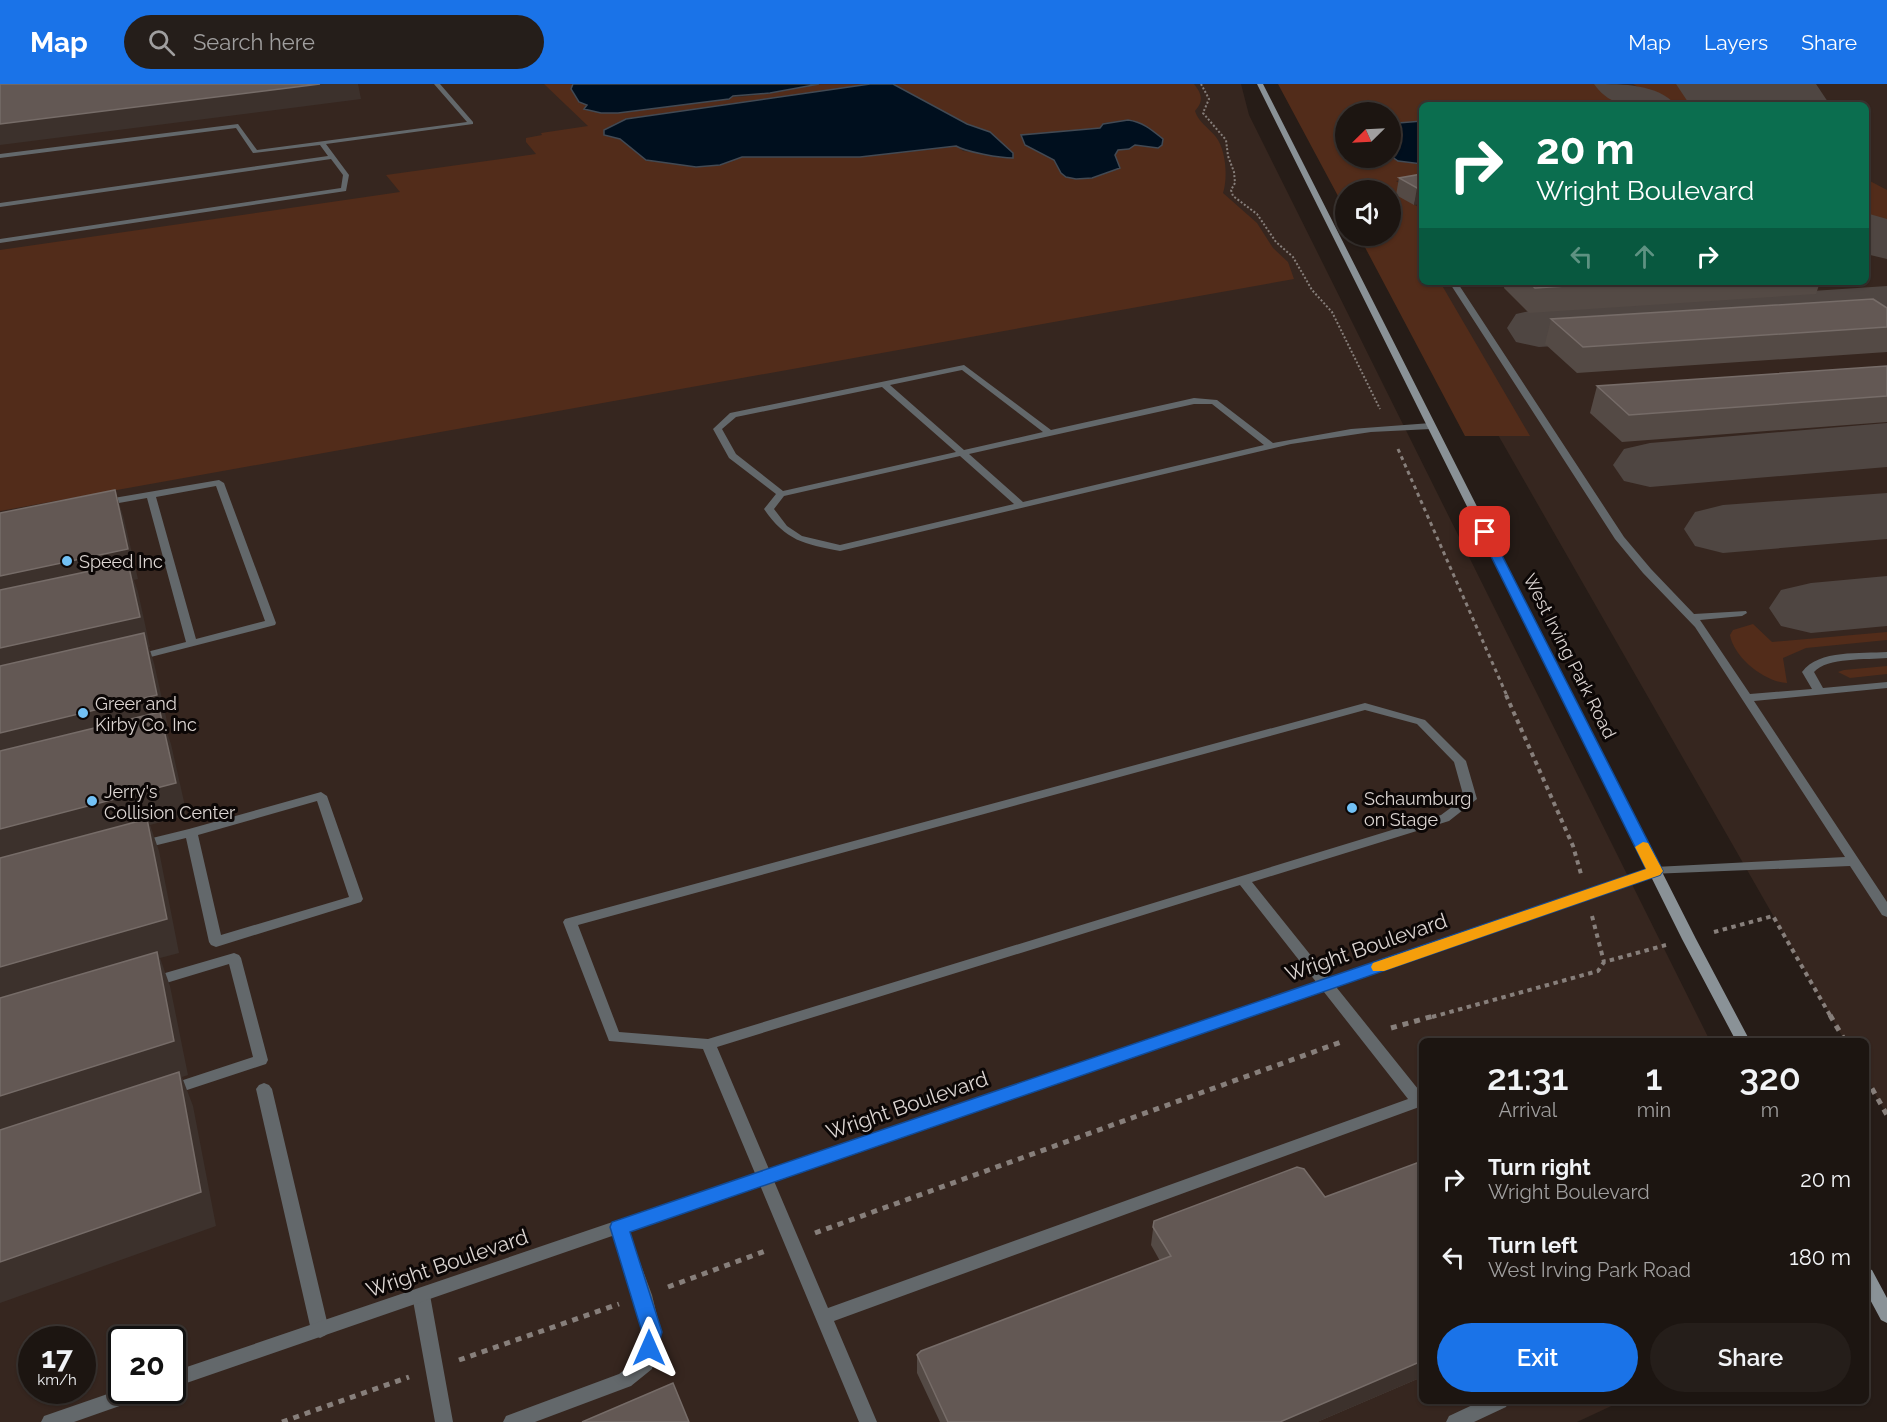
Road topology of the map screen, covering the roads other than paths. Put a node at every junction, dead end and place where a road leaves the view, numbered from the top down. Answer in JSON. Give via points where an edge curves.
{"nodes":[{"id":1,"x":437,"y":84,"type":"edge"},
{"id":2,"x":1260,"y":84,"type":"edge"},
{"id":3,"x":322,"y":143,"type":"junction"},
{"id":4,"x":0,"y":156,"type":"edge"},
{"id":5,"x":332,"y":157,"type":"junction"},
{"id":6,"x":0,"y":205,"type":"edge"},
{"id":7,"x":0,"y":241,"type":"edge"},
{"id":8,"x":1455,"y":285,"type":"edge"},
{"id":9,"x":884,"y":384,"type":"junction"},
{"id":10,"x":1431,"y":426,"type":"junction"},
{"id":11,"x":1049,"y":433,"type":"junction"},
{"id":12,"x":1271,"y":446,"type":"junction"},
{"id":13,"x":962,"y":453,"type":"junction"},
{"id":14,"x":781,"y":494,"type":"junction"},
{"id":15,"x":151,"y":495,"type":"junction"},
{"id":16,"x":86,"y":505,"type":"edge"},
{"id":17,"x":1021,"y":505,"type":"junction"},
{"id":18,"x":1742,"y":613,"type":"dead end"},
{"id":19,"x":1693,"y":617,"type":"junction"},
{"id":20,"x":192,"y":643,"type":"junction"},
{"id":21,"x":1887,"y":655,"type":"edge"},
{"id":22,"x":127,"y":660,"type":"edge"},
{"id":23,"x":1887,"y":685,"type":"edge"},
{"id":24,"x":1819,"y":692,"type":"junction"},
{"id":25,"x":1747,"y":698,"type":"junction"},
{"id":26,"x":191,"y":833,"type":"junction"},
{"id":27,"x":123,"y":850,"type":"edge"},
{"id":28,"x":1855,"y":861,"type":"junction"},
{"id":29,"x":1655,"y":871,"type":"junction"},
{"id":30,"x":1244,"y":880,"type":"junction"},
{"id":31,"x":1887,"y":912,"type":"edge"},
{"id":32,"x":1325,"y":985,"type":"junction"},
{"id":33,"x":134,"y":988,"type":"edge"},
{"id":34,"x":1741,"y":1038,"type":"edge"},
{"id":35,"x":708,"y":1044,"type":"junction"},
{"id":36,"x":264,"y":1089,"type":"dead end"},
{"id":37,"x":151,"y":1096,"type":"edge"},
{"id":38,"x":1419,"y":1099,"type":"edge"},
{"id":39,"x":1419,"y":1100,"type":"edge"},
{"id":40,"x":764,"y":1177,"type":"junction"},
{"id":41,"x":619,"y":1227,"type":"junction"},
{"id":42,"x":1869,"y":1281,"type":"edge"},
{"id":43,"x":421,"y":1295,"type":"junction"},
{"id":44,"x":1887,"y":1315,"type":"edge"},
{"id":45,"x":824,"y":1317,"type":"junction"},
{"id":46,"x":320,"y":1330,"type":"junction"},
{"id":47,"x":186,"y":1375,"type":"edge"},
{"id":48,"x":108,"y":1402,"type":"edge"},
{"id":49,"x":1494,"y":1404,"type":"edge"},
{"id":50,"x":50,"y":1422,"type":"edge"},
{"id":51,"x":444,"y":1422,"type":"edge"},
{"id":52,"x":512,"y":1422,"type":"edge"},
{"id":53,"x":868,"y":1422,"type":"edge"},
{"id":54,"x":1455,"y":1422,"type":"edge"}],
"edges":[{"from":1,"to":3,"type":"street","via":[[471,123]]},
{"from":2,"to":10,"type":"main road","name":"West Irving Park Road"},
{"from":3,"to":4,"type":"street","via":[[255,153],[238,126]]},
{"from":3,"to":5,"type":"street"},
{"from":5,"to":6,"type":"street"},
{"from":5,"to":7,"type":"street","via":[[346,175],[344,190]]},
{"from":8,"to":19,"type":"street","via":[[1620,539]]},
{"from":9,"to":11,"type":"street","via":[[964,367]]},
{"from":9,"to":13,"type":"street"},
{"from":9,"to":14,"type":"street","via":[[733,415],[717,429],[732,456]]},
{"from":10,"to":12,"type":"street","via":[[1388,426]]},
{"from":10,"to":29,"type":"main road","name":"West Irving Park Road"},
{"from":11,"to":12,"type":"street","via":[[1194,400],[1214,402]]},
{"from":11,"to":13,"type":"street"},
{"from":12,"to":17,"type":"street"},
{"from":13,"to":14,"type":"street"},
{"from":13,"to":17,"type":"street"},
{"from":14,"to":17,"type":"street","via":[[769,509],[779,526],[802,541],[840,548]]},
{"from":15,"to":16,"type":"street"},
{"from":15,"to":20,"type":"street"},
{"from":15,"to":20,"type":"street","via":[[219,483],[271,623]]},
{"from":18,"to":19,"type":"street"},
{"from":19,"to":25,"type":"street"},
{"from":20,"to":22,"type":"street"},
{"from":21,"to":24,"type":"street","via":[[1814,664],[1808,672]]},
{"from":23,"to":24,"type":"street"},
{"from":24,"to":25,"type":"street"},
{"from":25,"to":28,"type":"street"},
{"from":26,"to":26,"type":"street","via":[[216,942],[356,899],[321,796]]},
{"from":26,"to":27,"type":"street"},
{"from":28,"to":29,"type":"street","name":"Wright Boulevard"},
{"from":28,"to":31,"type":"street"},
{"from":29,"to":32,"type":"street","name":"Wright Boulevard"},
{"from":29,"to":34,"type":"main road","name":"West Irving Park Road"},
{"from":30,"to":32,"type":"street"},
{"from":30,"to":35,"type":"street"},
{"from":30,"to":35,"type":"street","via":[[1445,818],[1471,800],[1460,761],[1421,722],[1365,706],[570,922],[614,1037]]},
{"from":32,"to":38,"type":"street"},
{"from":32,"to":40,"type":"street","name":"Wright Boulevard"},
{"from":33,"to":37,"type":"street","via":[[234,958],[261,1060]]},
{"from":35,"to":40,"type":"street"},
{"from":36,"to":46,"type":"street"},
{"from":39,"to":45,"type":"street"},
{"from":40,"to":41,"type":"street","name":"Wright Boulevard"},
{"from":40,"to":45,"type":"street"},
{"from":41,"to":43,"type":"street","name":"Wright Boulevard"},
{"from":41,"to":52,"type":"street","via":[[652,1332],[646,1363],[626,1380]]},
{"from":42,"to":44,"type":"main road"},
{"from":43,"to":46,"type":"street","name":"Wright Boulevard"},
{"from":43,"to":51,"type":"street"},
{"from":45,"to":53,"type":"street"},
{"from":46,"to":47,"type":"street","name":"Wright Boulevard"},
{"from":48,"to":50,"type":"street"},
{"from":49,"to":54,"type":"street"}]}
